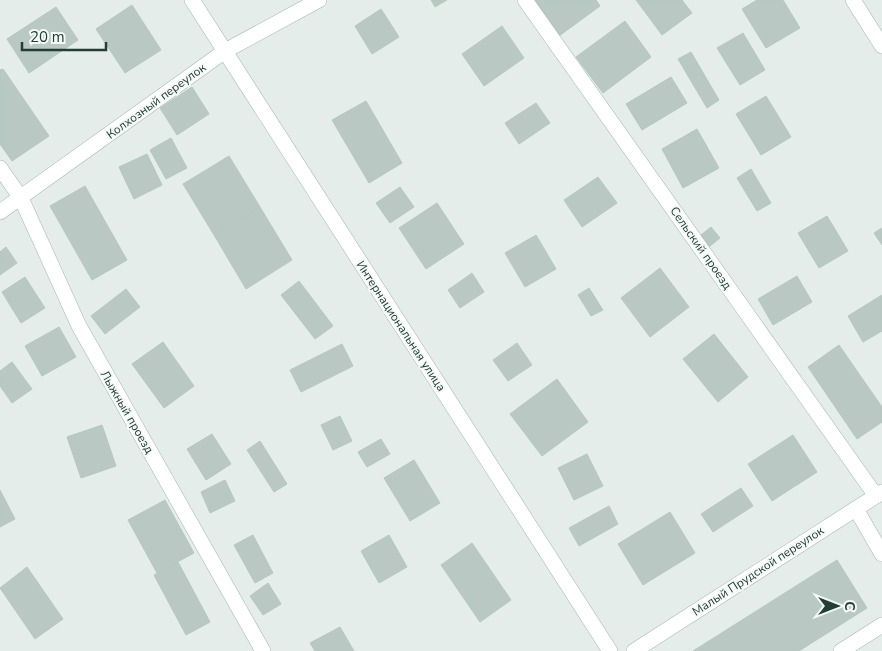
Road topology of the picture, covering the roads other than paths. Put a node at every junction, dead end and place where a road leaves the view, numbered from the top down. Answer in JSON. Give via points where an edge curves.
{"nodes":[{"id":1,"x":192,"y":0,"type":"edge"},
{"id":2,"x":319,"y":0,"type":"edge"},
{"id":3,"x":525,"y":0,"type":"edge"},
{"id":4,"x":853,"y":0,"type":"edge"},
{"id":5,"x":882,"y":46,"type":"edge"},
{"id":6,"x":225,"y":51,"type":"junction"},
{"id":7,"x":0,"y":168,"type":"edge"},
{"id":8,"x":21,"y":198,"type":"junction"},
{"id":9,"x":0,"y":212,"type":"edge"},
{"id":10,"x":879,"y":494,"type":"edge"},
{"id":11,"x":856,"y":509,"type":"junction"},
{"id":12,"x":882,"y":554,"type":"edge"},
{"id":13,"x":882,"y":625,"type":"edge"},
{"id":14,"x":263,"y":651,"type":"edge"},
{"id":15,"x":610,"y":651,"type":"edge"},
{"id":16,"x":634,"y":651,"type":"edge"},
{"id":17,"x":841,"y":651,"type":"edge"}],
"edges":[{"from":1,"to":6,"type":"street","name":"Интернациональная улица"},
{"from":2,"to":6,"type":"street","name":"Колхозный переулок"},
{"from":3,"to":10,"type":"street","name":"Сельский проезд"},
{"from":4,"to":5,"type":"street"},
{"from":6,"to":8,"type":"street","name":"Колхозный переулок"},
{"from":6,"to":15,"type":"street","name":"Интернациональная улица"},
{"from":7,"to":8,"type":"street","name":"Лыжный проезд"},
{"from":8,"to":9,"type":"street","name":"Колхозный переулок"},
{"from":8,"to":14,"type":"street","name":"Лыжный проезд","via":[[79,326]]},
{"from":10,"to":11,"type":"street","name":"Малый Прудской переулок"},
{"from":11,"to":12,"type":"street"},
{"from":11,"to":16,"type":"street","name":"Малый Прудской переулок"},
{"from":13,"to":17,"type":"street"}]}
